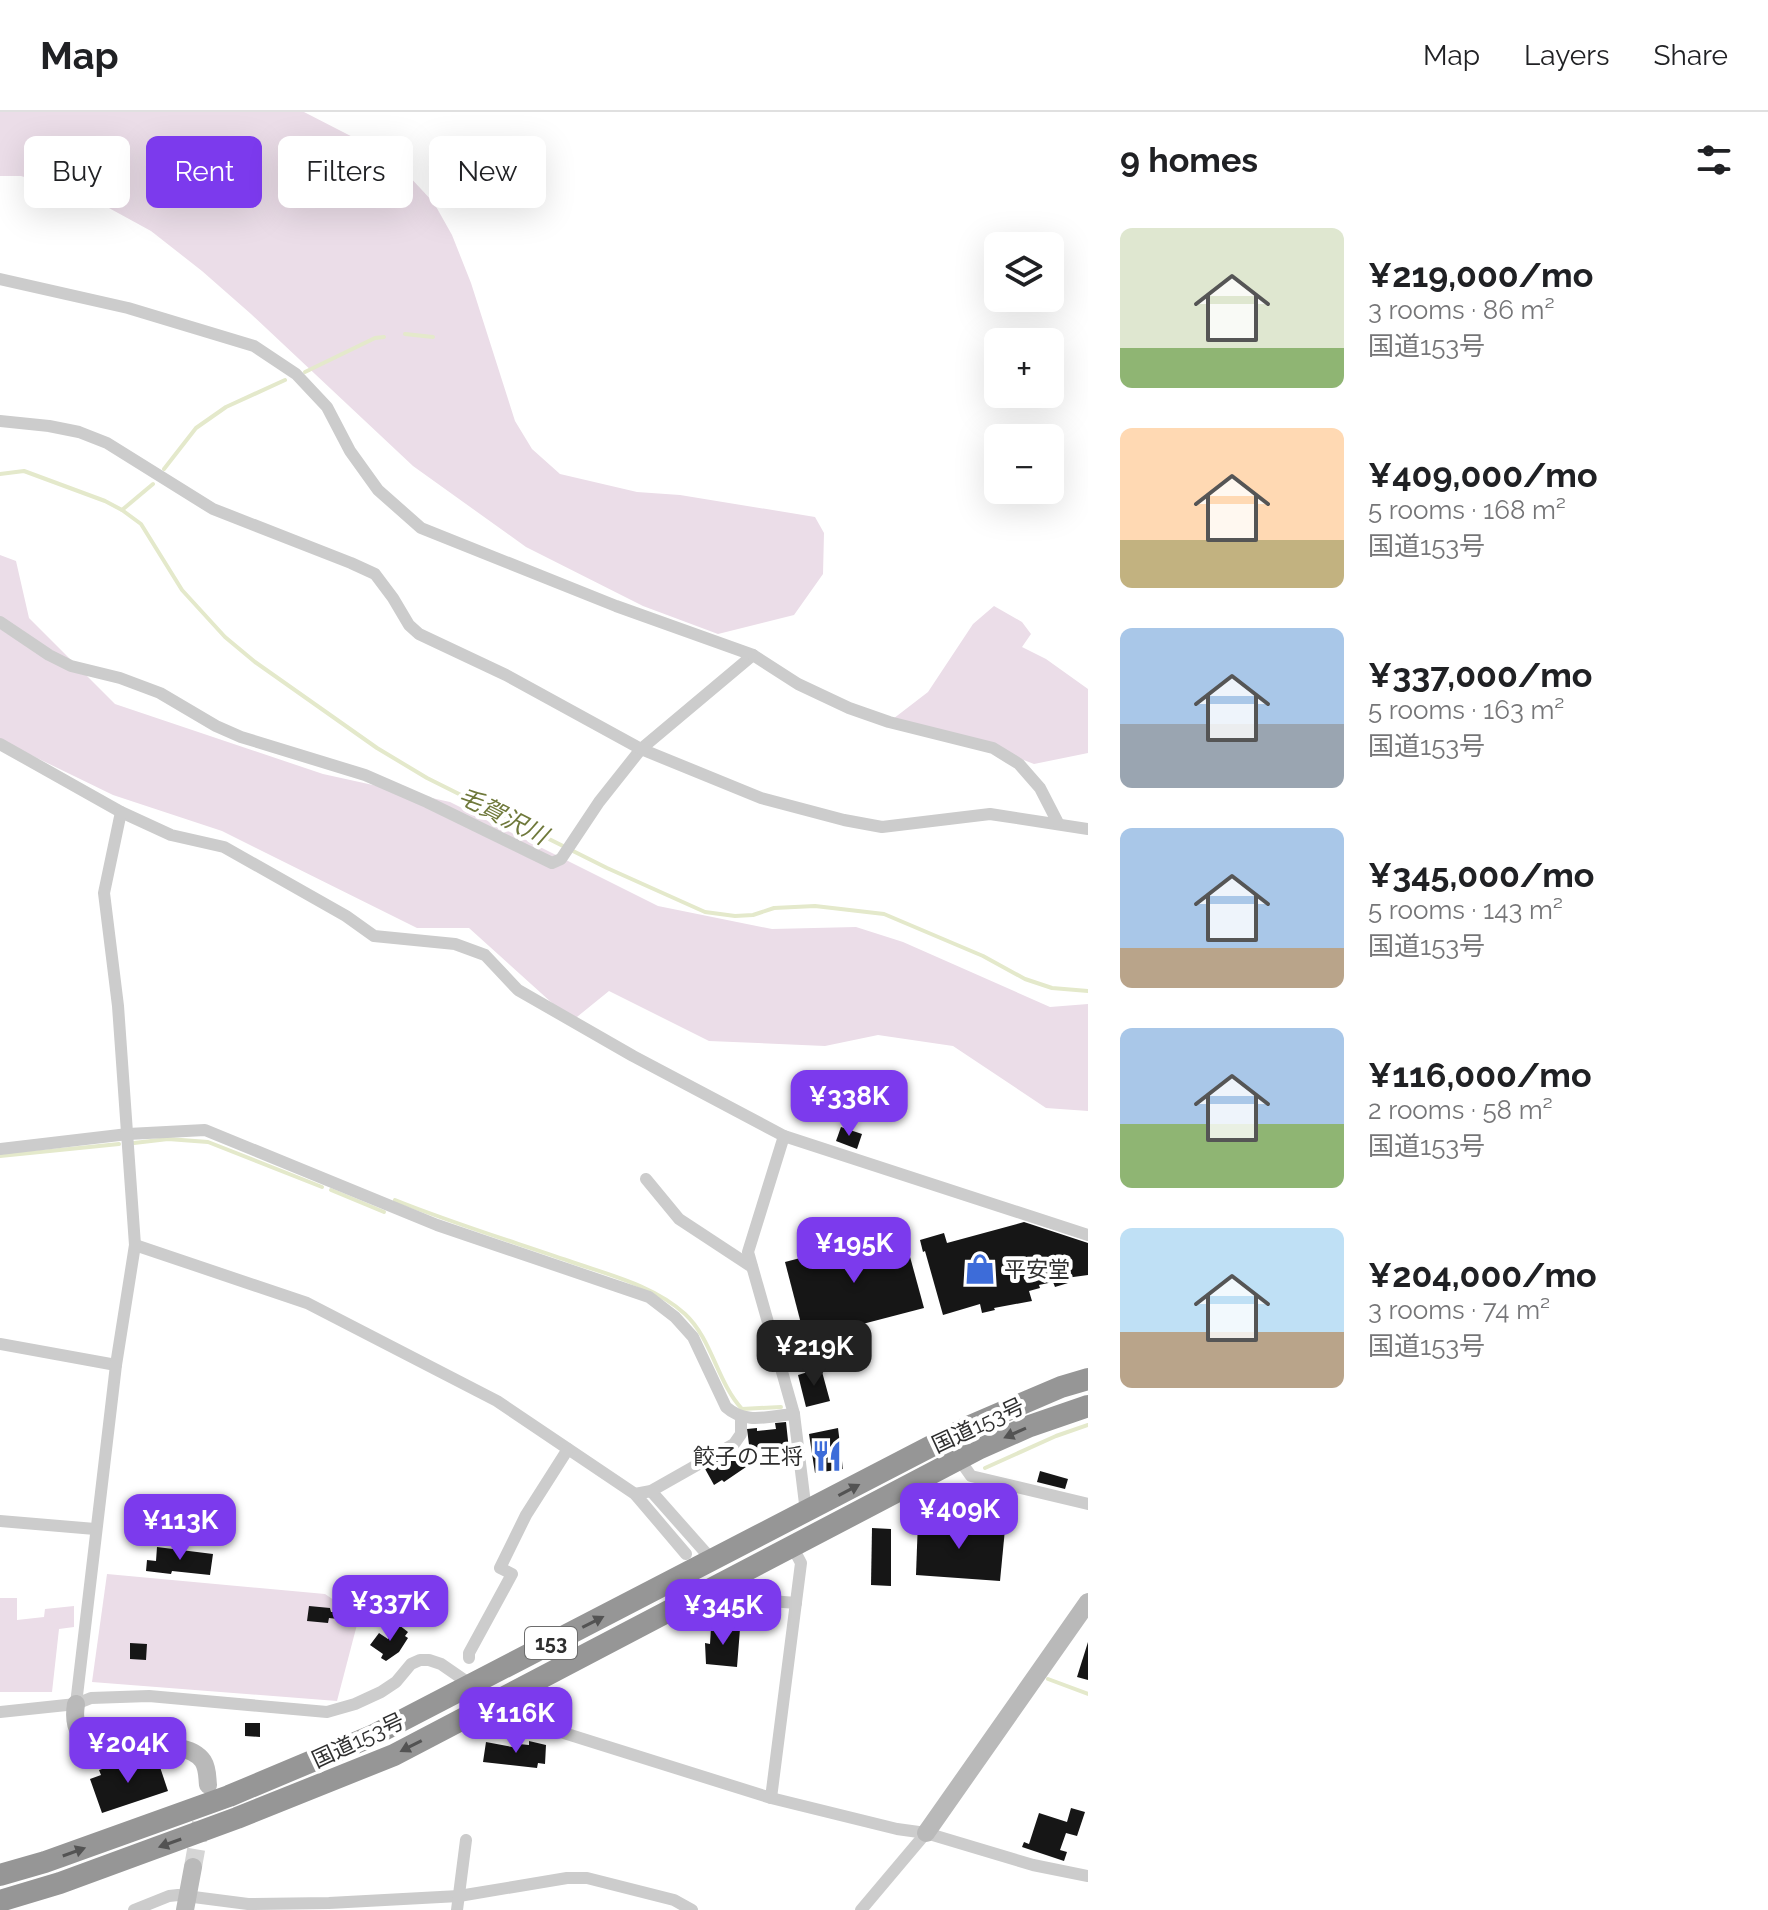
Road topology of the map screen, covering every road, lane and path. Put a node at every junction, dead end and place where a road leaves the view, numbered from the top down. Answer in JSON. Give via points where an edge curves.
{"nodes":[{"id":1,"x":0,"y":279,"type":"edge"},
{"id":2,"x":0,"y":421,"type":"edge"},
{"id":3,"x":0,"y":622,"type":"edge"},
{"id":4,"x":753,"y":655,"type":"junction"},
{"id":5,"x":0,"y":744,"type":"edge"},
{"id":6,"x":641,"y":749,"type":"junction"},
{"id":7,"x":121,"y":812,"type":"junction"},
{"id":8,"x":1058,"y":823,"type":"junction"},
{"id":9,"x":1088,"y":829,"type":"edge"},
{"id":10,"x":128,"y":1134,"type":"junction"},
{"id":11,"x":784,"y":1136,"type":"junction"},
{"id":12,"x":0,"y":1149,"type":"edge"},
{"id":13,"x":646,"y":1179,"type":"dead end"},
{"id":14,"x":1088,"y":1235,"type":"edge"},
{"id":15,"x":135,"y":1245,"type":"junction"},
{"id":16,"x":752,"y":1267,"type":"junction"},
{"id":17,"x":0,"y":1344,"type":"edge"},
{"id":18,"x":116,"y":1365,"type":"junction"},
{"id":19,"x":1088,"y":1379,"type":"edge"},
{"id":20,"x":1088,"y":1406,"type":"edge"},
{"id":21,"x":794,"y":1414,"type":"junction"},
{"id":22,"x":741,"y":1418,"type":"junction"},
{"id":23,"x":568,"y":1449,"type":"junction"},
{"id":24,"x":959,"y":1459,"type":"junction"},
{"id":25,"x":651,"y":1491,"type":"junction"},
{"id":26,"x":635,"y":1494,"type":"junction"},
{"id":27,"x":1088,"y":1504,"type":"edge"},
{"id":28,"x":806,"y":1512,"type":"junction"},
{"id":29,"x":0,"y":1521,"type":"edge"},
{"id":30,"x":95,"y":1529,"type":"junction"},
{"id":31,"x":792,"y":1546,"type":"junction"},
{"id":32,"x":686,"y":1554,"type":"dead end"},
{"id":33,"x":713,"y":1561,"type":"junction"},
{"id":34,"x":1088,"y":1602,"type":"edge"},
{"id":35,"x":796,"y":1603,"type":"junction"},
{"id":36,"x":719,"y":1606,"type":"dead end"},
{"id":37,"x":469,"y":1658,"type":"dead end"},
{"id":38,"x":470,"y":1684,"type":"junction"},
{"id":39,"x":503,"y":1699,"type":"junction"},
{"id":40,"x":76,"y":1704,"type":"junction"},
{"id":41,"x":0,"y":1712,"type":"edge"},
{"id":42,"x":208,"y":1785,"type":"dead end"},
{"id":43,"x":771,"y":1798,"type":"junction"},
{"id":44,"x":926,"y":1833,"type":"junction"},
{"id":45,"x":466,"y":1840,"type":"dead end"},
{"id":46,"x":193,"y":1867,"type":"tunnel mouth"},
{"id":47,"x":0,"y":1875,"type":"edge"},
{"id":48,"x":1088,"y":1876,"type":"edge"},
{"id":49,"x":459,"y":1896,"type":"junction"},
{"id":50,"x":0,"y":1901,"type":"edge"},
{"id":51,"x":186,"y":1903,"type":"edge"},
{"id":52,"x":134,"y":1910,"type":"edge"},
{"id":53,"x":457,"y":1910,"type":"edge"},
{"id":54,"x":692,"y":1910,"type":"edge"},
{"id":55,"x":863,"y":1910,"type":"edge"}],
"edges":[{"from":1,"to":4,"type":"street","via":[[128,308],[254,346],[296,374],[327,407],[378,490],[421,528]]},
{"from":2,"to":6,"type":"street","via":[[79,432],[107,443],[213,509],[375,574],[419,634]]},
{"from":3,"to":6,"type":"street","via":[[71,666],[160,693],[241,737],[365,775],[552,863]]},
{"from":4,"to":6,"type":"street"},
{"from":4,"to":8,"type":"street","via":[[849,708],[993,748],[1019,764],[1040,788]]},
{"from":5,"to":7,"type":"street"},
{"from":6,"to":8,"type":"street","via":[[761,798],[882,827],[990,814]]},
{"from":7,"to":10,"type":"street","via":[[104,893]]},
{"from":7,"to":11,"type":"street","via":[[171,835],[224,847],[374,936],[455,944],[485,955],[518,990]]},
{"from":8,"to":9,"type":"street"},
{"from":10,"to":12,"type":"street"},
{"from":10,"to":15,"type":"street"},
{"from":10,"to":22,"type":"street","via":[[205,1130],[437,1225],[649,1297],[693,1337],[726,1407]]},
{"from":11,"to":14,"type":"street"},
{"from":11,"to":16,"type":"street","via":[[748,1252]]},
{"from":13,"to":16,"type":"street","via":[[679,1219]]},
{"from":15,"to":18,"type":"street"},
{"from":15,"to":23,"type":"street","via":[[307,1303],[497,1401]]},
{"from":16,"to":21,"type":"street"},
{"from":17,"to":18,"type":"street"},
{"from":18,"to":30,"type":"street"},
{"from":28,"to":19,"type":"highway","name":"国道153号","number":"153","one_way":true,"via":[[970,1426]]},
{"from":20,"to":24,"type":"highway","name":"国道153号","number":"153","one_way":true},
{"from":21,"to":22,"type":"street"},
{"from":21,"to":28,"type":"street"},
{"from":22,"to":25,"type":"street","via":[[741,1434],[734,1444]]},
{"from":23,"to":26,"type":"street"},
{"from":23,"to":37,"type":"street","via":[[500,1568],[512,1574]]},
{"from":24,"to":27,"type":"street","via":[[971,1476]]},
{"from":24,"to":31,"type":"highway","name":"国道153号","number":"153"},
{"from":25,"to":26,"type":"street"},
{"from":25,"to":33,"type":"street"},
{"from":26,"to":32,"type":"street"},
{"from":28,"to":33,"type":"highway","name":"国道153号","number":"153"},
{"from":29,"to":30,"type":"street"},
{"from":30,"to":40,"type":"street"},
{"from":31,"to":35,"type":"street","via":[[801,1563]]},
{"from":31,"to":39,"type":"highway","name":"国道153号","number":"153"},
{"from":38,"to":33,"type":"highway","name":"国道153号","number":"153","one_way":true},
{"from":34,"to":44,"type":"street"},
{"from":35,"to":36,"type":"street"},
{"from":35,"to":43,"type":"street"},
{"from":38,"to":39,"type":"street"},
{"from":38,"to":40,"type":"street","via":[[441,1664],[420,1660],[381,1692],[327,1712],[149,1696],[91,1698]]},
{"from":47,"to":38,"type":"highway","name":"国道153号","number":"153","one_way":true,"via":[[229,1796],[372,1736]]},
{"from":39,"to":43,"type":"street","via":[[548,1728]]},
{"from":39,"to":50,"type":"highway","name":"国道153号","number":"153","one_way":true,"via":[[326,1784]]},
{"from":40,"to":41,"type":"street"},
{"from":40,"to":42,"type":"street","via":[[74,1717],[87,1739],[103,1746],[186,1749],[202,1759]]},
{"from":43,"to":44,"type":"street"},
{"from":44,"to":48,"type":"street"},
{"from":44,"to":55,"type":"street"},
{"from":45,"to":49,"type":"street"},
{"from":46,"to":51,"type":"street"},
{"from":49,"to":51,"type":"street"},
{"from":49,"to":53,"type":"street"},
{"from":49,"to":54,"type":"street","via":[[587,1878],[674,1900]]},
{"from":51,"to":52,"type":"street","via":[[169,1896]]}]}
